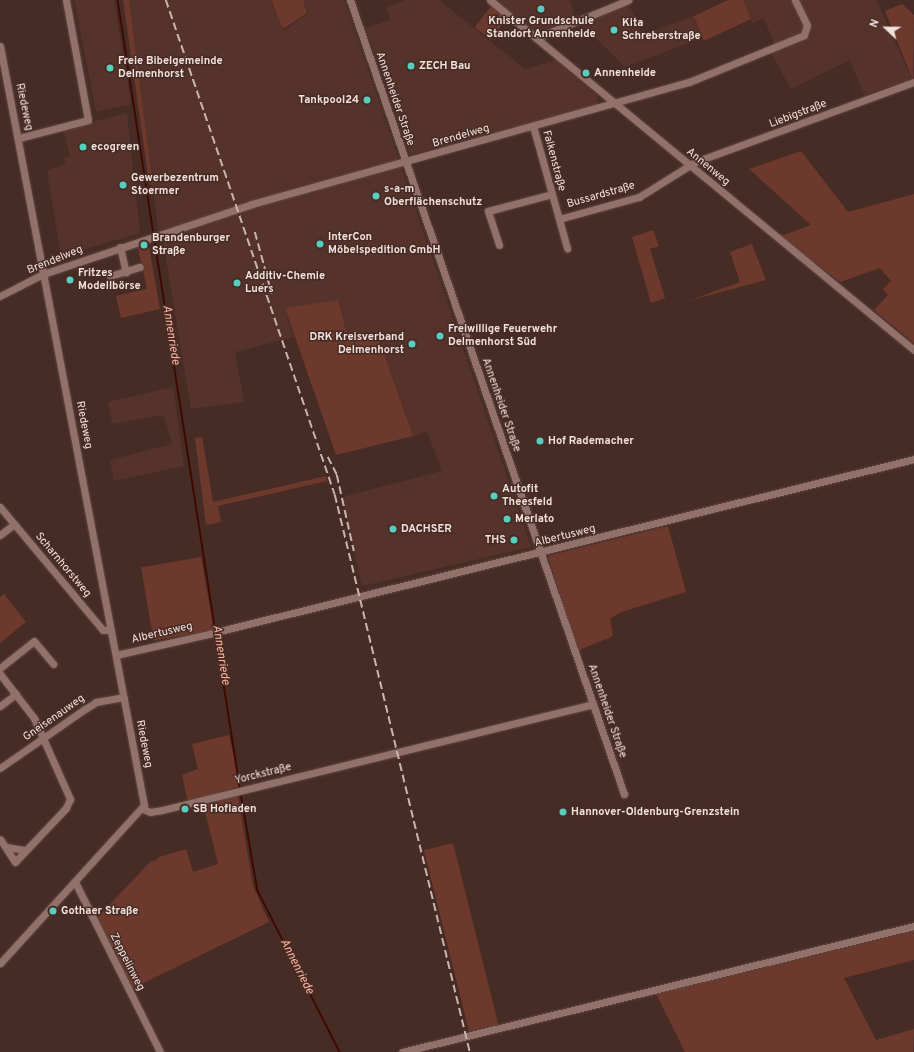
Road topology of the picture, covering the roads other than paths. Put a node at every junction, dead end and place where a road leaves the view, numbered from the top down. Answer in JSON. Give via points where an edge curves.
{"nodes":[{"id":1,"x":66,"y":0,"type":"edge"},
{"id":2,"x":350,"y":0,"type":"edge"},
{"id":3,"x":490,"y":0,"type":"edge"},
{"id":4,"x":628,"y":0,"type":"edge"},
{"id":5,"x":795,"y":0,"type":"edge"},
{"id":6,"x":536,"y":38,"type":"junction"},
{"id":7,"x":0,"y":46,"type":"edge"},
{"id":8,"x":914,"y":82,"type":"edge"},
{"id":9,"x":614,"y":104,"type":"junction"},
{"id":10,"x":533,"y":126,"type":"junction"},
{"id":11,"x":19,"y":138,"type":"junction"},
{"id":12,"x":406,"y":163,"type":"junction"},
{"id":13,"x":689,"y":165,"type":"junction"},
{"id":14,"x":552,"y":194,"type":"junction"},
{"id":15,"x":559,"y":219,"type":"junction"},
{"id":16,"x":499,"y":245,"type":"dead end"},
{"id":17,"x":120,"y":247,"type":"junction"},
{"id":18,"x":567,"y":248,"type":"dead end"},
{"id":19,"x":140,"y":267,"type":"dead end"},
{"id":20,"x":126,"y":272,"type":"junction"},
{"id":21,"x":44,"y":274,"type":"junction"},
{"id":22,"x":110,"y":276,"type":"dead end"},
{"id":23,"x":0,"y":296,"type":"edge"},
{"id":24,"x":914,"y":350,"type":"edge"},
{"id":25,"x":914,"y":460,"type":"edge"},
{"id":26,"x":0,"y":507,"type":"edge"},
{"id":27,"x":14,"y":524,"type":"junction"},
{"id":28,"x":0,"y":535,"type":"edge"},
{"id":29,"x":541,"y":553,"type":"junction"},
{"id":30,"x":111,"y":630,"type":"junction"},
{"id":31,"x":116,"y":656,"type":"junction"},
{"id":32,"x":53,"y":664,"type":"dead end"},
{"id":33,"x":0,"y":668,"type":"edge"},
{"id":34,"x":0,"y":674,"type":"edge"},
{"id":35,"x":16,"y":694,"type":"junction"},
{"id":36,"x":124,"y":696,"type":"junction"},
{"id":37,"x":593,"y":704,"type":"junction"},
{"id":38,"x":0,"y":706,"type":"edge"},
{"id":39,"x":44,"y":738,"type":"junction"},
{"id":40,"x":0,"y":768,"type":"edge"},
{"id":41,"x":624,"y":794,"type":"dead end"},
{"id":42,"x":143,"y":809,"type":"junction"},
{"id":43,"x":0,"y":839,"type":"edge"},
{"id":44,"x":6,"y":847,"type":"junction"},
{"id":45,"x":26,"y":850,"type":"junction"},
{"id":46,"x":75,"y":882,"type":"junction"},
{"id":47,"x":914,"y":926,"type":"edge"},
{"id":48,"x":0,"y":963,"type":"edge"},
{"id":49,"x":160,"y":1052,"type":"edge"},
{"id":50,"x":402,"y":1052,"type":"edge"}],
"edges":[{"from":1,"to":11,"type":"street","via":[[88,120]]},
{"from":2,"to":12,"type":"street","name":"Annenheider Straße"},
{"from":3,"to":6,"type":"street","name":"Annenweg"},
{"from":4,"to":6,"type":"street"},
{"from":5,"to":9,"type":"street","name":"Brendelweg","via":[[807,25],[804,35],[689,82]]},
{"from":6,"to":9,"type":"street","name":"Annenweg"},
{"from":7,"to":11,"type":"street","name":"Riedeweg"},
{"from":8,"to":13,"type":"street","name":"Liebigstraße"},
{"from":9,"to":10,"type":"street","name":"Brendelweg"},
{"from":9,"to":13,"type":"street","name":"Annenweg"},
{"from":10,"to":12,"type":"street","name":"Brendelweg"},
{"from":10,"to":14,"type":"street","name":"Falkenstraße"},
{"from":11,"to":21,"type":"street","name":"Riedeweg"},
{"from":12,"to":17,"type":"street","name":"Brendelweg","via":[[252,204]]},
{"from":12,"to":29,"type":"street","name":"Annenheider Straße"},
{"from":13,"to":15,"type":"street","name":"Bussardstraße","via":[[639,197]]},
{"from":13,"to":24,"type":"street","name":"Annenweg"},
{"from":14,"to":15,"type":"street","name":"Falkenstraße"},
{"from":14,"to":16,"type":"street","via":[[488,211]]},
{"from":15,"to":18,"type":"street","name":"Falkenstraße"},
{"from":17,"to":20,"type":"street"},
{"from":17,"to":21,"type":"street","name":"Brendelweg"},
{"from":19,"to":20,"type":"street"},
{"from":20,"to":22,"type":"street"},
{"from":21,"to":23,"type":"street","name":"Brendelweg"},
{"from":21,"to":30,"type":"street","name":"Riedeweg"},
{"from":25,"to":29,"type":"street","name":"Albertusweg"},
{"from":26,"to":27,"type":"street","name":"Scharnhorstweg"},
{"from":27,"to":28,"type":"street"},
{"from":27,"to":30,"type":"street","name":"Scharnhorstweg","via":[[103,630]]},
{"from":29,"to":31,"type":"street","name":"Albertusweg"},
{"from":29,"to":37,"type":"street","name":"Annenheider Straße"},
{"from":30,"to":31,"type":"street","name":"Riedeweg"},
{"from":31,"to":36,"type":"street","name":"Riedeweg"},
{"from":32,"to":33,"type":"street","via":[[34,641]]},
{"from":34,"to":35,"type":"street"},
{"from":35,"to":38,"type":"street"},
{"from":35,"to":39,"type":"street","via":[[34,718]]},
{"from":36,"to":39,"type":"street","name":"Gneisenauweg","via":[[96,702]]},
{"from":36,"to":42,"type":"street","name":"Riedeweg"},
{"from":37,"to":41,"type":"street","name":"Annenheider Straße"},
{"from":37,"to":42,"type":"street","name":"Yorckstraße","via":[[162,810],[150,812]]},
{"from":39,"to":40,"type":"street","name":"Gneisenauweg"},
{"from":39,"to":45,"type":"street","via":[[70,800]]},
{"from":42,"to":46,"type":"street"},
{"from":43,"to":44,"type":"street"},
{"from":44,"to":45,"type":"street"},
{"from":44,"to":45,"type":"street","via":[[15,862]]},
{"from":46,"to":48,"type":"street"},
{"from":46,"to":49,"type":"street","name":"Zeppelinweg"},
{"from":47,"to":50,"type":"street"}]}
